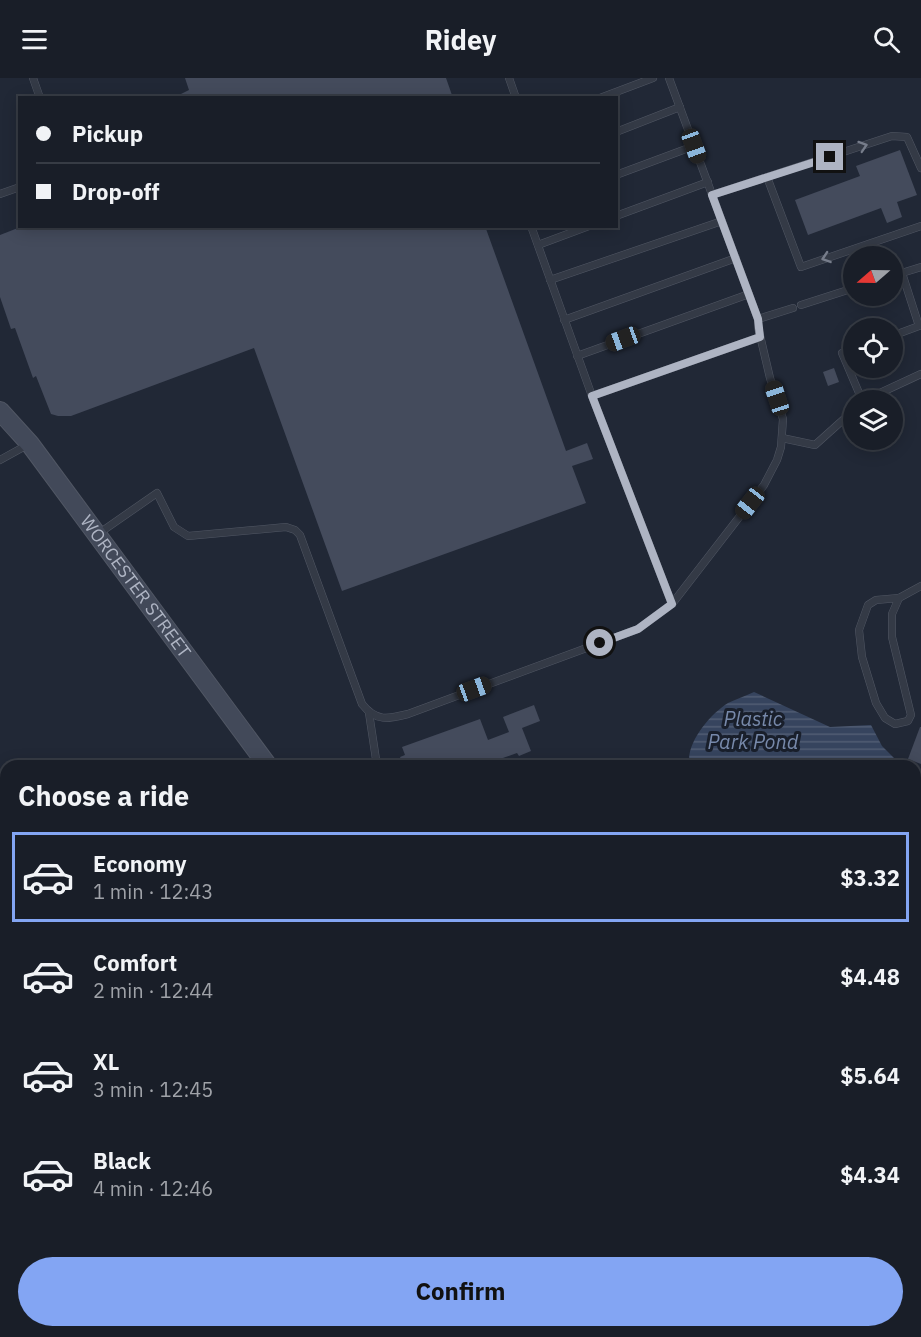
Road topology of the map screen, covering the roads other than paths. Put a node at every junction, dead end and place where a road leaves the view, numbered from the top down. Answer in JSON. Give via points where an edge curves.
{"nodes":[{"id":1,"x":33,"y":78,"type":"edge"},
{"id":2,"x":508,"y":78,"type":"edge"},
{"id":3,"x":653,"y":78,"type":"edge"},
{"id":4,"x":669,"y":78,"type":"edge"},
{"id":5,"x":39,"y":96,"type":"edge"},
{"id":6,"x":515,"y":96,"type":"edge"},
{"id":7,"x":605,"y":96,"type":"edge"},
{"id":8,"x":680,"y":107,"type":"junction"},
{"id":9,"x":618,"y":131,"type":"edge"},
{"id":10,"x":694,"y":146,"type":"junction"},
{"id":11,"x":921,"y":168,"type":"edge"},
{"id":12,"x":618,"y":174,"type":"edge"},
{"id":13,"x":767,"y":177,"type":"junction"},
{"id":14,"x":708,"y":182,"type":"junction"},
{"id":15,"x":18,"y":188,"type":"edge"},
{"id":16,"x":0,"y":194,"type":"edge"},
{"id":17,"x":712,"y":195,"type":"junction"},
{"id":18,"x":618,"y":215,"type":"edge"},
{"id":19,"x":722,"y":221,"type":"junction"},
{"id":20,"x":921,"y":226,"type":"edge"},
{"id":21,"x":532,"y":228,"type":"edge"},
{"id":22,"x":584,"y":228,"type":"edge"},
{"id":23,"x":538,"y":246,"type":"junction"},
{"id":24,"x":736,"y":258,"type":"junction"},
{"id":25,"x":921,"y":267,"type":"edge"},
{"id":26,"x":903,"y":273,"type":"edge"},
{"id":27,"x":903,"y":276,"type":"edge"},
{"id":28,"x":550,"y":280,"type":"junction"},
{"id":29,"x":843,"y":291,"type":"edge"},
{"id":30,"x":749,"y":294,"type":"junction"},
{"id":31,"x":758,"y":319,"type":"junction"},
{"id":32,"x":564,"y":320,"type":"junction"},
{"id":33,"x":903,"y":332,"type":"edge"},
{"id":34,"x":760,"y":337,"type":"junction"},
{"id":35,"x":577,"y":356,"type":"junction"},
{"id":36,"x":921,"y":374,"type":"edge"},
{"id":37,"x":885,"y":390,"type":"edge"},
{"id":38,"x":592,"y":396,"type":"junction"},
{"id":39,"x":0,"y":411,"type":"edge"},
{"id":40,"x":843,"y":420,"type":"edge"},
{"id":41,"x":782,"y":438,"type":"junction"},
{"id":42,"x":30,"y":444,"type":"junction"},
{"id":43,"x":0,"y":460,"type":"edge"},
{"id":44,"x":98,"y":534,"type":"junction"},
{"id":45,"x":921,"y":586,"type":"edge"},
{"id":46,"x":899,"y":598,"type":"junction"},
{"id":47,"x":672,"y":604,"type":"junction"},
{"id":48,"x":369,"y":713,"type":"junction"},
{"id":49,"x":263,"y":760,"type":"edge"},
{"id":50,"x":376,"y":760,"type":"edge"}],
"edges":[{"from":1,"to":5,"type":"lane"},
{"from":2,"to":6,"type":"lane"},
{"from":3,"to":7,"type":"lane"},
{"from":4,"to":8,"type":"lane"},
{"from":8,"to":9,"type":"lane"},
{"from":8,"to":10,"type":"lane"},
{"from":10,"to":12,"type":"lane"},
{"from":10,"to":14,"type":"lane"},
{"from":13,"to":11,"type":"lane","one_way":true,"via":[[892,136],[907,137]]},
{"from":13,"to":17,"type":"lane"},
{"from":20,"to":13,"type":"lane","one_way":true,"via":[[801,267]]},
{"from":14,"to":17,"type":"lane"},
{"from":14,"to":18,"type":"lane"},
{"from":15,"to":16,"type":"lane"},
{"from":17,"to":19,"type":"lane"},
{"from":19,"to":24,"type":"lane"},
{"from":19,"to":28,"type":"lane"},
{"from":21,"to":23,"type":"lane"},
{"from":22,"to":23,"type":"lane"},
{"from":23,"to":28,"type":"lane"},
{"from":24,"to":30,"type":"lane"},
{"from":24,"to":32,"type":"lane"},
{"from":25,"to":26,"type":"lane"},
{"from":27,"to":33,"type":"lane","via":[[920,326]]},
{"from":28,"to":32,"type":"lane"},
{"from":29,"to":31,"type":"lane"},
{"from":30,"to":31,"type":"lane"},
{"from":30,"to":35,"type":"lane"},
{"from":31,"to":34,"type":"lane"},
{"from":32,"to":35,"type":"lane"},
{"from":34,"to":38,"type":"lane"},
{"from":34,"to":41,"type":"lane","via":[[783,419]]},
{"from":35,"to":38,"type":"lane"},
{"from":36,"to":37,"type":"lane"},
{"from":38,"to":47,"type":"lane"},
{"from":39,"to":42,"type":"main road","name":"WORCESTER STREET"},
{"from":40,"to":41,"type":"lane","via":[[815,445]]},
{"from":41,"to":47,"type":"lane","via":[[777,460],[764,485]]},
{"from":42,"to":43,"type":"lane"},
{"from":42,"to":44,"type":"main road","name":"WORCESTER STREET"},
{"from":44,"to":48,"type":"lane","via":[[157,493],[174,527],[188,536],[286,527],[295,531],[300,535],[362,704]]},
{"from":44,"to":49,"type":"main road","name":"WORCESTER STREET"},
{"from":45,"to":46,"type":"lane"},
{"from":46,"to":46,"type":"lane","via":[[892,614],[892,637],[911,715],[908,721],[895,724],[885,718],[876,703],[862,657],[859,630],[868,605],[876,600]]},
{"from":47,"to":48,"type":"lane","via":[[638,629],[408,714],[383,718]]},
{"from":48,"to":50,"type":"lane"}]}
